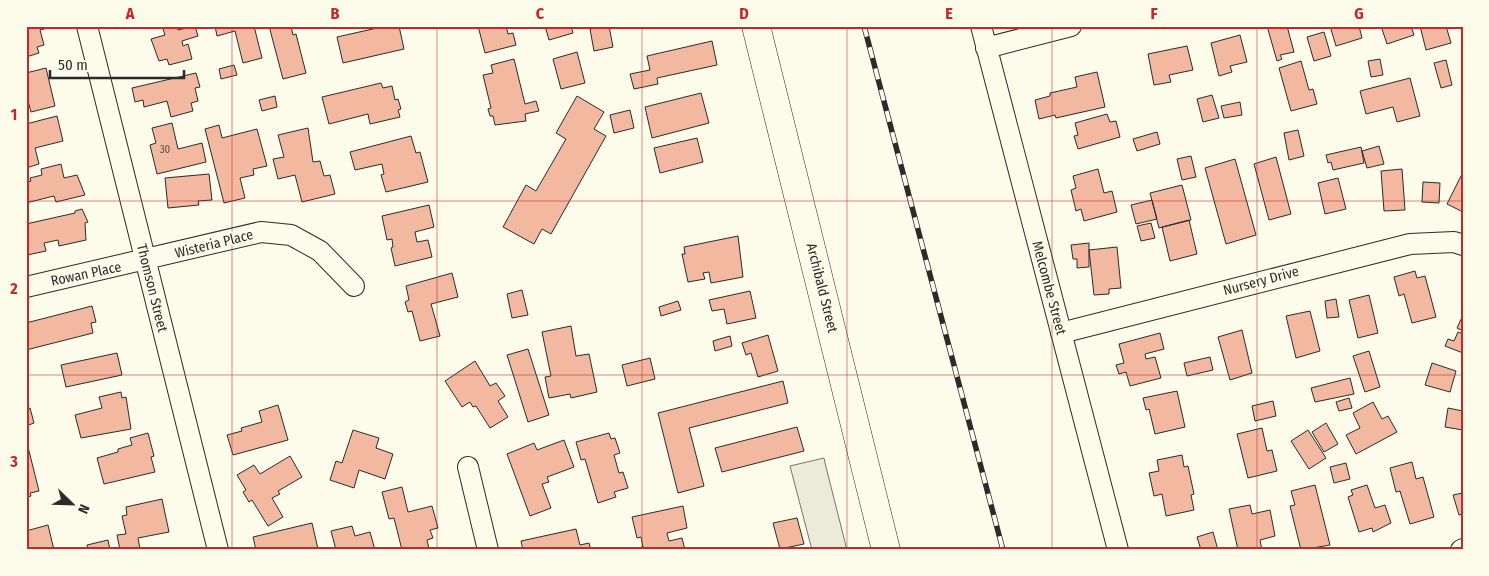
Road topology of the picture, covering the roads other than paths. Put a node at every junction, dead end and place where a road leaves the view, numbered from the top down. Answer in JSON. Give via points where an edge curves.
{"nodes":[{"id":1,"x":87,"y":26,"type":"edge"},
{"id":2,"x":756,"y":26,"type":"edge"},
{"id":3,"x":981,"y":26,"type":"edge"},
{"id":4,"x":1071,"y":26,"type":"edge"},
{"id":5,"x":986,"y":48,"type":"junction"},
{"id":6,"x":1463,"y":245,"type":"edge"},
{"id":7,"x":145,"y":261,"type":"junction"},
{"id":8,"x":354,"y":286,"type":"dead end"},
{"id":9,"x":26,"y":287,"type":"edge"},
{"id":10,"x":1061,"y":333,"type":"junction"},
{"id":11,"x":468,"y":467,"type":"dead end"},
{"id":12,"x":218,"y":550,"type":"edge"},
{"id":13,"x":488,"y":550,"type":"edge"},
{"id":14,"x":886,"y":550,"type":"edge"},
{"id":15,"x":1118,"y":550,"type":"edge"}],
"edges":[{"from":1,"to":7,"type":"street","name":"Thomson Street"},
{"from":2,"to":14,"type":"highway","name":"Archibald Street"},
{"from":3,"to":5,"type":"street","name":"Melcombe Street"},
{"from":4,"to":5,"type":"street"},
{"from":5,"to":10,"type":"street","name":"Melcombe Street"},
{"from":6,"to":10,"type":"street","name":"Nursery Drive","via":[[1454,242],[1410,244]]},
{"from":7,"to":8,"type":"street","name":"Wisteria Place","via":[[261,232],[291,235],[320,251]]},
{"from":7,"to":9,"type":"street","name":"Rowan Place"},
{"from":7,"to":12,"type":"street","name":"Thomson Street"},
{"from":10,"to":15,"type":"street","name":"Melcombe Street"},
{"from":11,"to":13,"type":"street"}]}
